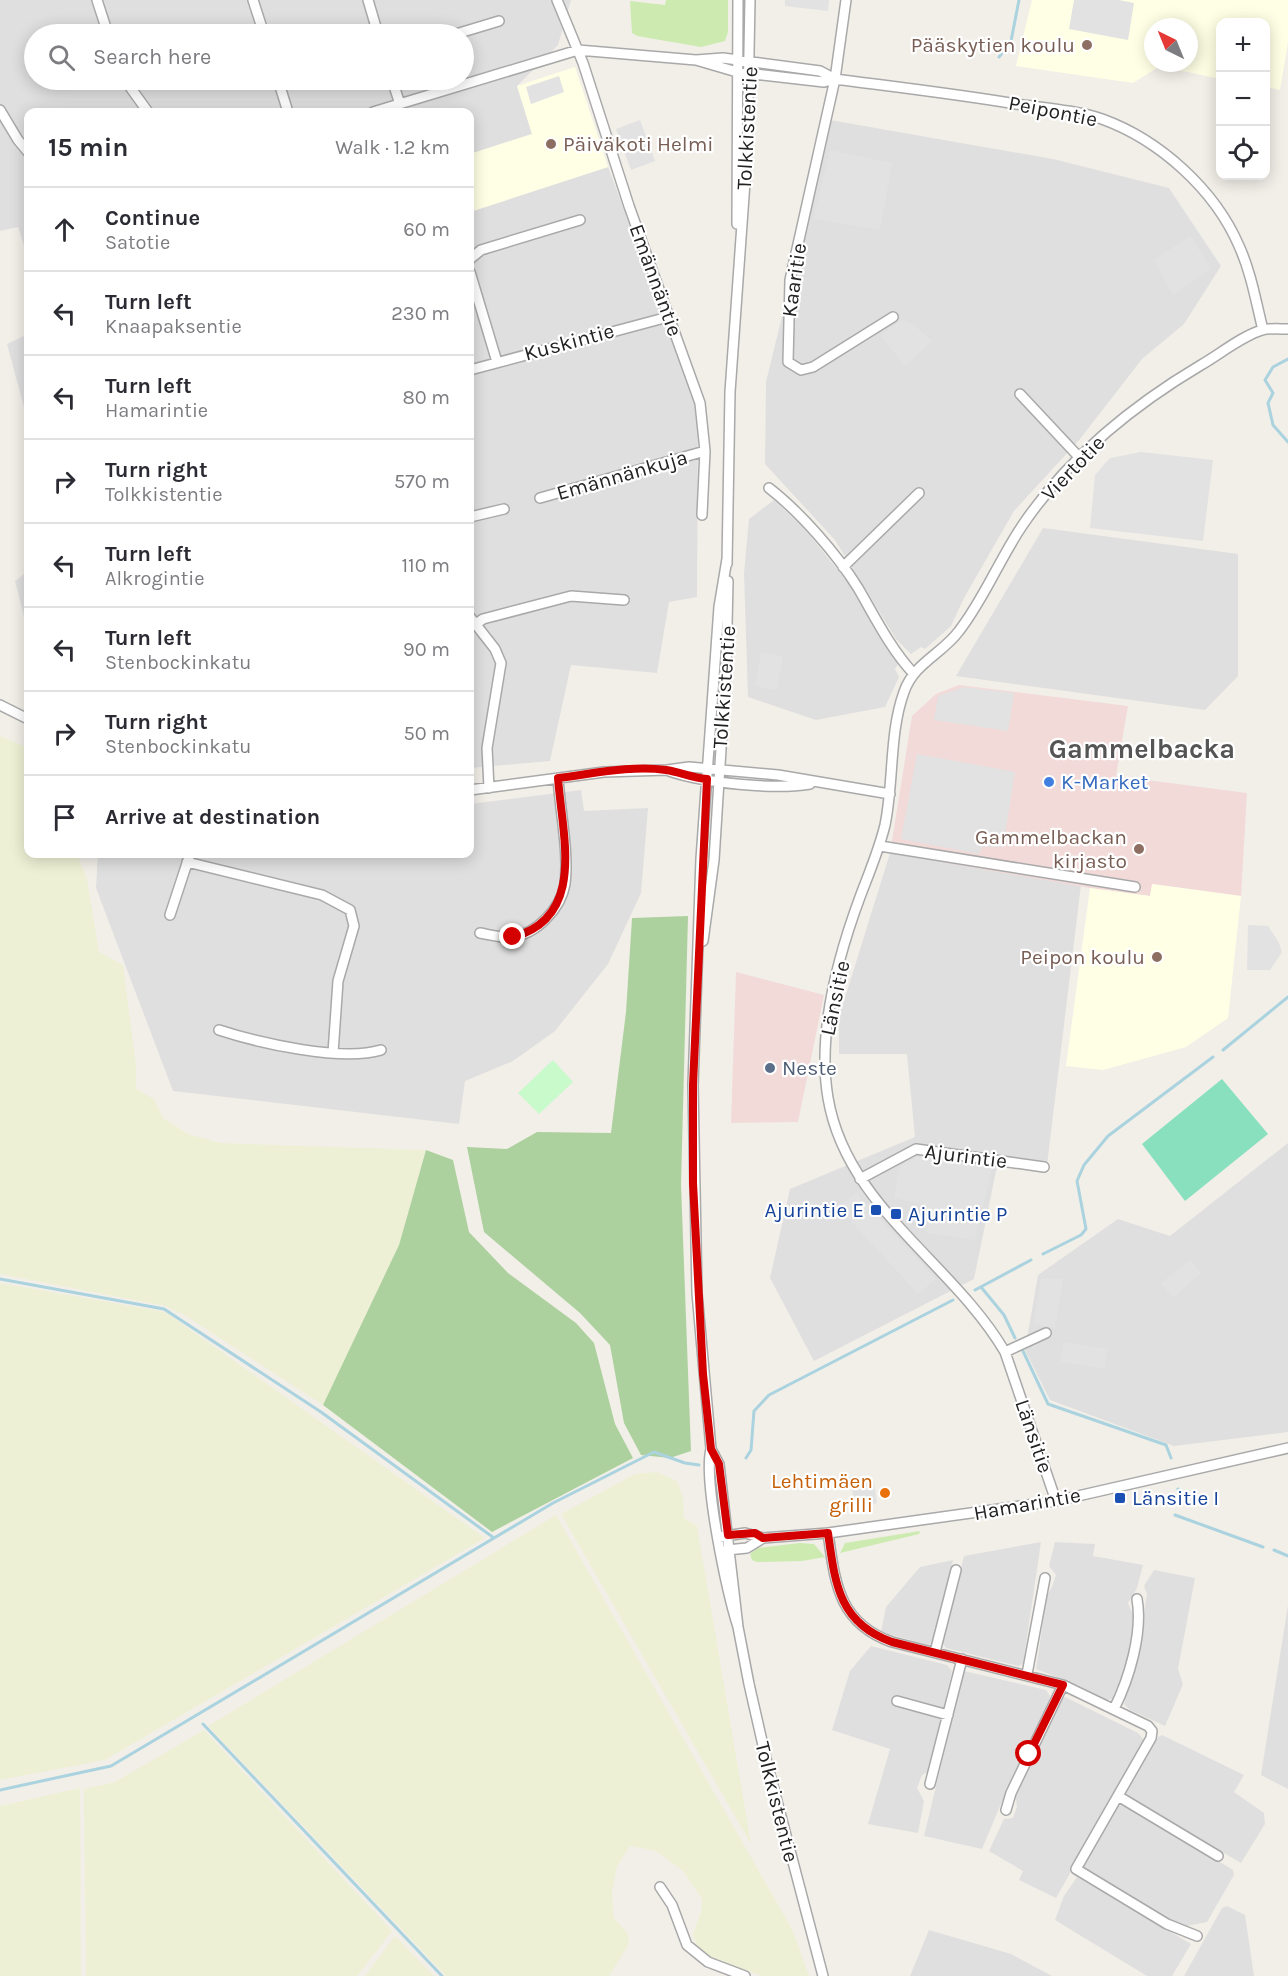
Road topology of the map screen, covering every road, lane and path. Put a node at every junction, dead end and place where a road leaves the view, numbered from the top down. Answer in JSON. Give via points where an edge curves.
{"nodes":[{"id":1,"x":97,"y":0,"type":"edge"},
{"id":2,"x":253,"y":0,"type":"edge"},
{"id":3,"x":368,"y":0,"type":"edge"},
{"id":4,"x":556,"y":0,"type":"edge"},
{"id":5,"x":738,"y":0,"type":"edge"},
{"id":6,"x":750,"y":0,"type":"edge"},
{"id":7,"x":846,"y":0,"type":"edge"},
{"id":8,"x":500,"y":21,"type":"dead end"},
{"id":9,"x":105,"y":24,"type":"edge"},
{"id":10,"x":261,"y":24,"type":"edge"},
{"id":11,"x":375,"y":24,"type":"edge"},
{"id":12,"x":474,"y":29,"type":"edge"},
{"id":13,"x":578,"y":50,"type":"junction"},
{"id":14,"x":696,"y":60,"type":"junction"},
{"id":15,"x":737,"y":60,"type":"junction"},
{"id":16,"x":751,"y":62,"type":"junction"},
{"id":17,"x":737,"y":72,"type":"junction"},
{"id":18,"x":750,"y":74,"type":"junction"},
{"id":19,"x":835,"y":79,"type":"junction"},
{"id":20,"x":474,"y":82,"type":"edge"},
{"id":21,"x":132,"y":90,"type":"edge"},
{"id":22,"x":281,"y":90,"type":"edge"},
{"id":23,"x":395,"y":90,"type":"edge"},
{"id":24,"x":446,"y":90,"type":"edge"},
{"id":25,"x":400,"y":104,"type":"junction"},
{"id":26,"x":145,"y":108,"type":"edge"},
{"id":27,"x":287,"y":108,"type":"edge"},
{"id":28,"x":386,"y":108,"type":"edge"},
{"id":29,"x":0,"y":111,"type":"edge"},
{"id":30,"x":24,"y":147,"type":"edge"},
{"id":31,"x":580,"y":220,"type":"dead end"},
{"id":32,"x":474,"y":256,"type":"edge"},
{"id":33,"x":738,"y":256,"type":"junction"},
{"id":34,"x":474,"y":285,"type":"edge"},
{"id":35,"x":669,"y":317,"type":"junction"},
{"id":36,"x":893,"y":317,"type":"dead end"},
{"id":37,"x":1288,"y":329,"type":"edge"},
{"id":38,"x":1263,"y":330,"type":"junction"},
{"id":39,"x":497,"y":362,"type":"junction"},
{"id":40,"x":474,"y":369,"type":"edge"},
{"id":41,"x":1020,"y":394,"type":"dead end"},
{"id":42,"x":705,"y":451,"type":"junction"},
{"id":43,"x":1079,"y":457,"type":"junction"},
{"id":44,"x":769,"y":488,"type":"dead end"},
{"id":45,"x":919,"y":493,"type":"dead end"},
{"id":46,"x":540,"y":498,"type":"dead end"},
{"id":47,"x":504,"y":510,"type":"dead end"},
{"id":48,"x":702,"y":515,"type":"dead end"},
{"id":49,"x":474,"y":517,"type":"edge"},
{"id":50,"x":727,"y":559,"type":"junction"},
{"id":51,"x":843,"y":567,"type":"junction"},
{"id":52,"x":624,"y":600,"type":"dead end"},
{"id":53,"x":474,"y":621,"type":"edge"},
{"id":54,"x":474,"y":622,"type":"edge"},
{"id":55,"x":913,"y":673,"type":"junction"},
{"id":56,"x":0,"y":705,"type":"edge"},
{"id":57,"x":24,"y":717,"type":"edge"},
{"id":58,"x":708,"y":768,"type":"junction"},
{"id":59,"x":719,"y":768,"type":"junction"},
{"id":60,"x":667,"y":770,"type":"junction"},
{"id":61,"x":558,"y":778,"type":"junction"},
{"id":62,"x":707,"y":779,"type":"junction"},
{"id":63,"x":718,"y":780,"type":"junction"},
{"id":64,"x":817,"y":783,"type":"junction"},
{"id":65,"x":489,"y":788,"type":"junction"},
{"id":66,"x":474,"y":790,"type":"edge"},
{"id":67,"x":890,"y":794,"type":"junction"},
{"id":68,"x":880,"y":846,"type":"junction"},
{"id":69,"x":189,"y":858,"type":"edge"},
{"id":70,"x":1135,"y":887,"type":"dead end"},
{"id":71,"x":170,"y":915,"type":"dead end"},
{"id":72,"x":480,"y":933,"type":"dead end"},
{"id":73,"x":699,"y":958,"type":"junction"},
{"id":74,"x":219,"y":1030,"type":"dead end"},
{"id":75,"x":381,"y":1050,"type":"dead end"},
{"id":76,"x":333,"y":1053,"type":"junction"},
{"id":77,"x":1044,"y":1167,"type":"dead end"},
{"id":78,"x":860,"y":1179,"type":"junction"},
{"id":79,"x":1046,"y":1333,"type":"dead end"},
{"id":80,"x":1005,"y":1352,"type":"junction"},
{"id":81,"x":1288,"y":1448,"type":"edge"},
{"id":82,"x":1056,"y":1501,"type":"junction"},
{"id":83,"x":828,"y":1533,"type":"junction"},
{"id":84,"x":723,"y":1536,"type":"junction"},
{"id":85,"x":763,"y":1538,"type":"junction"},
{"id":86,"x":725,"y":1550,"type":"junction"},
{"id":87,"x":956,"y":1570,"type":"dead end"},
{"id":88,"x":1045,"y":1578,"type":"dead end"},
{"id":89,"x":1137,"y":1599,"type":"dead end"},
{"id":90,"x":935,"y":1652,"type":"junction"},
{"id":91,"x":962,"y":1659,"type":"junction"},
{"id":92,"x":1028,"y":1674,"type":"junction"},
{"id":93,"x":1063,"y":1685,"type":"junction"},
{"id":94,"x":897,"y":1701,"type":"dead end"},
{"id":95,"x":1114,"y":1709,"type":"junction"},
{"id":96,"x":948,"y":1715,"type":"junction"},
{"id":97,"x":930,"y":1784,"type":"dead end"},
{"id":98,"x":1118,"y":1796,"type":"junction"},
{"id":99,"x":1006,"y":1810,"type":"dead end"},
{"id":100,"x":1218,"y":1856,"type":"dead end"},
{"id":101,"x":1076,"y":1869,"type":"junction"},
{"id":102,"x":1071,"y":1879,"type":"dead end"},
{"id":103,"x":660,"y":1887,"type":"dead end"},
{"id":104,"x":1197,"y":1936,"type":"dead end"},
{"id":105,"x":745,"y":1976,"type":"edge"},
{"id":106,"x":823,"y":1976,"type":"edge"}],
"edges":[{"from":1,"to":9,"type":"street"},
{"from":2,"to":10,"type":"street"},
{"from":3,"to":11,"type":"street"},
{"from":4,"to":13,"type":"street","name":"Emännäntie"},
{"from":5,"to":15,"type":"street","name":"Tolkkistentie"},
{"from":6,"to":16,"type":"street","name":"Tolkkistentie"},
{"from":7,"to":19,"type":"street"},
{"from":8,"to":12,"type":"street"},
{"from":13,"to":14,"type":"street"},
{"from":13,"to":20,"type":"street"},
{"from":13,"to":35,"type":"street","name":"Emännäntie"},
{"from":14,"to":15,"type":"street","name":"Peipontie"},
{"from":14,"to":17,"type":"street","name":"Peipontie"},
{"from":15,"to":16,"type":"street","name":"Peipontie"},
{"from":15,"to":17,"type":"street","name":"Tolkkistentie"},
{"from":16,"to":18,"type":"street","name":"Tolkkistentie"},
{"from":16,"to":19,"type":"street","name":"Peipontie","via":[[820,71]]},
{"from":17,"to":18,"type":"street","name":"Peipontie"},
{"from":17,"to":33,"type":"street","name":"Tolkkistentie"},
{"from":18,"to":19,"type":"street","name":"Peipontie","via":[[824,82]]},
{"from":18,"to":33,"type":"street","name":"Tolkkistentie"},
{"from":19,"to":36,"type":"street","name":"Kaaritie","via":[[790,280],[788,362],[801,370],[813,367]]},
{"from":19,"to":38,"type":"street","name":"Peipontie","via":[[1079,114],[1101,119],[1157,148],[1203,191],[1224,218],[1245,261]]},
{"from":21,"to":26,"type":"street"},
{"from":22,"to":27,"type":"street"},
{"from":23,"to":25,"type":"street"},
{"from":24,"to":25,"type":"street"},
{"from":25,"to":28,"type":"street"},
{"from":29,"to":30,"type":"street"},
{"from":31,"to":32,"type":"street","via":[[481,250]]},
{"from":33,"to":50,"type":"street","name":"Tolkkistentie","via":[[730,392]]},
{"from":34,"to":39,"type":"street"},
{"from":35,"to":39,"type":"street","name":"Kuskintie"},
{"from":35,"to":42,"type":"street","name":"Emännäntie","via":[[700,403]]},
{"from":37,"to":38,"type":"street","name":"Viertotie"},
{"from":38,"to":43,"type":"street","name":"Viertotie","via":[[1160,391]]},
{"from":39,"to":40,"type":"street","name":"Kuskintie"},
{"from":41,"to":43,"type":"street"},
{"from":42,"to":46,"type":"street","name":"Emännänkuja"},
{"from":42,"to":48,"type":"street","name":"Emännäntie"},
{"from":43,"to":55,"type":"street","name":"Viertotie","via":[[1021,527],[959,632]]},
{"from":44,"to":51,"type":"street","via":[[786,501]]},
{"from":45,"to":51,"type":"street"},
{"from":47,"to":49,"type":"street"},
{"from":50,"to":58,"type":"street","name":"Tolkkistentie","via":[[719,607]]},
{"from":50,"to":59,"type":"street","name":"Tolkkistentie","via":[[727,660]]},
{"from":51,"to":55,"type":"street"},
{"from":52,"to":53,"type":"street","via":[[571,596]]},
{"from":54,"to":65,"type":"street","via":[[501,663],[487,748]]},
{"from":55,"to":67,"type":"street","name":"Länsitie","via":[[899,712]]},
{"from":56,"to":57,"type":"street"},
{"from":58,"to":59,"type":"street"},
{"from":58,"to":60,"type":"street"},
{"from":58,"to":62,"type":"street","name":"Tolkkistentie"},
{"from":59,"to":63,"type":"street","name":"Tolkkistentie"},
{"from":59,"to":64,"type":"street"},
{"from":60,"to":61,"type":"street"},
{"from":60,"to":62,"type":"street"},
{"from":61,"to":65,"type":"street"},
{"from":61,"to":72,"type":"street","via":[[563,894],[547,918],[524,934],[503,937]]},
{"from":62,"to":63,"type":"street"},
{"from":62,"to":73,"type":"street","name":"Tolkkistentie"},
{"from":63,"to":64,"type":"street","via":[[776,786]]},
{"from":63,"to":73,"type":"street","name":"Tolkkistentie","via":[[708,919]]},
{"from":64,"to":67,"type":"street"},
{"from":65,"to":66,"type":"street"},
{"from":67,"to":68,"type":"street","name":"Länsitie"},
{"from":68,"to":70,"type":"street"},
{"from":68,"to":78,"type":"street","name":"Länsitie","via":[[858,901],[825,1032],[828,1100],[842,1145]]},
{"from":69,"to":71,"type":"street"},
{"from":69,"to":76,"type":"street","via":[[322,896],[350,910],[354,926],[338,981]]},
{"from":73,"to":84,"type":"street","name":"Tolkkistentie","via":[[693,1085],[697,1293],[711,1449],[719,1464]]},
{"from":74,"to":76,"type":"street","via":[[242,1038]]},
{"from":75,"to":76,"type":"street"},
{"from":77,"to":78,"type":"street","name":"Ajurintie","via":[[916,1149]]},
{"from":78,"to":80,"type":"street","name":"Länsitie","via":[[975,1308]]},
{"from":79,"to":80,"type":"street"},
{"from":80,"to":82,"type":"street","name":"Länsitie"},
{"from":81,"to":82,"type":"street","name":"Hamarintie"},
{"from":82,"to":83,"type":"street","name":"Hamarintie"},
{"from":83,"to":85,"type":"street","name":"Hamarintie"},
{"from":83,"to":90,"type":"street","via":[[835,1582],[853,1616],[877,1636]]},
{"from":84,"to":85,"type":"street","name":"Hamarintie","via":[[755,1533]]},
{"from":84,"to":86,"type":"street","name":"Tolkkistentie"},
{"from":85,"to":86,"type":"street","name":"Hamarintie","via":[[754,1545]]},
{"from":86,"to":106,"type":"street","name":"Tolkkistentie","via":[[767,1763]]},
{"from":87,"to":90,"type":"street"},
{"from":88,"to":92,"type":"street"},
{"from":89,"to":95,"type":"street","via":[[1139,1614],[1130,1671]]},
{"from":90,"to":91,"type":"street"},
{"from":91,"to":92,"type":"street"},
{"from":91,"to":96,"type":"street"},
{"from":92,"to":93,"type":"street"},
{"from":93,"to":95,"type":"street"},
{"from":93,"to":99,"type":"street"},
{"from":94,"to":96,"type":"street"},
{"from":95,"to":98,"type":"street","via":[[1152,1731]]},
{"from":96,"to":97,"type":"street"},
{"from":98,"to":100,"type":"street"},
{"from":98,"to":101,"type":"street"},
{"from":101,"to":102,"type":"street"},
{"from":101,"to":104,"type":"street","via":[[1167,1924]]},
{"from":103,"to":105,"type":"street","via":[[672,1905],[687,1945],[708,1962]]}]}
